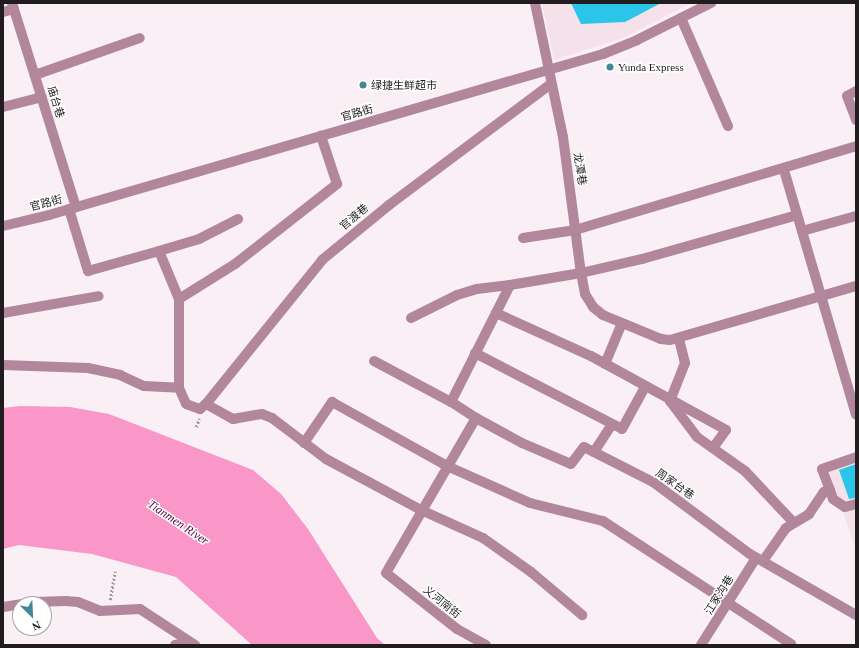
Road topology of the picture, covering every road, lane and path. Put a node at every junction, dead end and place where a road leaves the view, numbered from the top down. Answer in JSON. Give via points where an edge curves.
{"nodes":[{"id":1,"x":535,"y":3,"type":"edge"},
{"id":2,"x":711,"y":3,"type":"edge"},
{"id":3,"x":13,"y":6,"type":"edge"},
{"id":4,"x":3,"y":12,"type":"edge"},
{"id":5,"x":681,"y":18,"type":"junction"},
{"id":6,"x":140,"y":38,"type":"dead end"},
{"id":7,"x":548,"y":70,"type":"junction"},
{"id":8,"x":35,"y":75,"type":"junction"},
{"id":9,"x":551,"y":84,"type":"junction"},
{"id":10,"x":856,"y":91,"type":"edge"},
{"id":11,"x":42,"y":97,"type":"junction"},
{"id":12,"x":3,"y":107,"type":"edge"},
{"id":13,"x":856,"y":120,"type":"edge"},
{"id":14,"x":728,"y":126,"type":"dead end"},
{"id":15,"x":321,"y":136,"type":"junction"},
{"id":16,"x":856,"y":146,"type":"edge"},
{"id":17,"x":784,"y":170,"type":"junction"},
{"id":18,"x":72,"y":208,"type":"junction"},
{"id":19,"x":797,"y":215,"type":"junction"},
{"id":20,"x":856,"y":216,"type":"edge"},
{"id":21,"x":238,"y":219,"type":"dead end"},
{"id":22,"x":3,"y":226,"type":"edge"},
{"id":23,"x":575,"y":230,"type":"junction"},
{"id":24,"x":802,"y":231,"type":"junction"},
{"id":25,"x":523,"y":238,"type":"dead end"},
{"id":26,"x":159,"y":251,"type":"junction"},
{"id":27,"x":581,"y":273,"type":"junction"},
{"id":28,"x":510,"y":285,"type":"junction"},
{"id":29,"x":856,"y":286,"type":"edge"},
{"id":30,"x":99,"y":296,"type":"dead end"},
{"id":31,"x":821,"y":297,"type":"junction"},
{"id":32,"x":179,"y":299,"type":"junction"},
{"id":33,"x":3,"y":313,"type":"edge"},
{"id":34,"x":496,"y":313,"type":"junction"},
{"id":35,"x":411,"y":318,"type":"dead end"},
{"id":36,"x":622,"y":323,"type":"junction"},
{"id":37,"x":679,"y":339,"type":"junction"},
{"id":38,"x":475,"y":353,"type":"junction"},
{"id":39,"x":374,"y":361,"type":"dead end"},
{"id":40,"x":605,"y":364,"type":"junction"},
{"id":41,"x":3,"y":365,"type":"edge"},
{"id":42,"x":645,"y":387,"type":"junction"},
{"id":43,"x":179,"y":388,"type":"junction"},
{"id":44,"x":670,"y":401,"type":"junction"},
{"id":45,"x":451,"y":402,"type":"junction"},
{"id":46,"x":206,"y":404,"type":"junction"},
{"id":47,"x":856,"y":416,"type":"edge"},
{"id":48,"x":476,"y":418,"type":"junction"},
{"id":49,"x":612,"y":424,"type":"junction"},
{"id":50,"x":304,"y":443,"type":"junction"},
{"id":51,"x":713,"y":448,"type":"junction"},
{"id":52,"x":594,"y":452,"type":"junction"},
{"id":53,"x":856,"y":457,"type":"edge"},
{"id":54,"x":447,"y":466,"type":"junction"},
{"id":55,"x":830,"y":490,"type":"junction"},
{"id":56,"x":856,"y":504,"type":"edge"},
{"id":57,"x":421,"y":510,"type":"junction"},
{"id":58,"x":793,"y":522,"type":"junction"},
{"id":59,"x":760,"y":560,"type":"junction"},
{"id":60,"x":115,"y":571,"type":"dead end"},
{"id":61,"x":103,"y":602,"type":"dead end"},
{"id":62,"x":727,"y":604,"type":"junction"},
{"id":63,"x":3,"y":607,"type":"edge"},
{"id":64,"x":582,"y":615,"type":"dead end"},
{"id":65,"x":856,"y":615,"type":"edge"},
{"id":66,"x":192,"y":643,"type":"edge"},
{"id":67,"x":791,"y":644,"type":"edge"},
{"id":68,"x":174,"y":645,"type":"edge"},
{"id":69,"x":486,"y":645,"type":"edge"},
{"id":70,"x":701,"y":645,"type":"edge"}],
"edges":[{"from":1,"to":7,"type":"street","name":"龙潭巷"},
{"from":2,"to":5,"type":"street","name":"官路街"},
{"from":3,"to":4,"type":"street"},
{"from":3,"to":8,"type":"street","name":"庙台巷"},
{"from":5,"to":7,"type":"street","name":"官路街","via":[[619,48]]},
{"from":5,"to":14,"type":"street"},
{"from":6,"to":8,"type":"street"},
{"from":7,"to":9,"type":"street","name":"龙潭巷"},
{"from":7,"to":15,"type":"street","name":"官路街"},
{"from":8,"to":11,"type":"street","name":"庙台巷"},
{"from":9,"to":23,"type":"street","name":"龙潭巷","via":[[563,137]]},
{"from":9,"to":46,"type":"street","name":"官渡巷","via":[[388,204],[322,260]]},
{"from":10,"to":13,"type":"street","via":[[847,96]]},
{"from":11,"to":12,"type":"street"},
{"from":11,"to":18,"type":"street","name":"庙台巷"},
{"from":15,"to":18,"type":"street","name":"官路街"},
{"from":15,"to":32,"type":"street","via":[[337,184],[234,264]]},
{"from":16,"to":17,"type":"street"},
{"from":17,"to":19,"type":"street"},
{"from":17,"to":23,"type":"street"},
{"from":18,"to":22,"type":"street","name":"官路街"},
{"from":18,"to":26,"type":"street","name":"庙台巷","via":[[88,271]]},
{"from":19,"to":24,"type":"street"},
{"from":19,"to":27,"type":"street"},
{"from":20,"to":24,"type":"street"},
{"from":21,"to":26,"type":"street","via":[[199,239]]},
{"from":23,"to":25,"type":"street"},
{"from":23,"to":27,"type":"street","name":"龙潭巷"},
{"from":24,"to":31,"type":"street"},
{"from":26,"to":32,"type":"street"},
{"from":27,"to":28,"type":"street"},
{"from":27,"to":36,"type":"street","name":"龙潭巷","via":[[585,294],[593,307],[603,315]]},
{"from":28,"to":34,"type":"street"},
{"from":28,"to":35,"type":"street","via":[[477,289],[457,295]]},
{"from":29,"to":31,"type":"street","name":"龙潭巷"},
{"from":30,"to":33,"type":"street"},
{"from":31,"to":37,"type":"street","name":"龙潭巷"},
{"from":31,"to":47,"type":"street"},
{"from":32,"to":43,"type":"street"},
{"from":34,"to":38,"type":"street"},
{"from":34,"to":40,"type":"street"},
{"from":36,"to":37,"type":"street","name":"龙潭巷","via":[[661,339]]},
{"from":36,"to":40,"type":"street"},
{"from":37,"to":44,"type":"street","via":[[685,363]]},
{"from":38,"to":45,"type":"street"},
{"from":38,"to":49,"type":"street"},
{"from":39,"to":45,"type":"street"},
{"from":40,"to":42,"type":"street"},
{"from":41,"to":43,"type":"street","via":[[88,368],[120,375],[144,386]]},
{"from":42,"to":44,"type":"street"},
{"from":42,"to":49,"type":"street","via":[[622,429]]},
{"from":43,"to":46,"type":"street","via":[[186,404],[200,409]]},
{"from":44,"to":51,"type":"street","via":[[690,430]]},
{"from":44,"to":51,"type":"street","via":[[726,430]]},
{"from":45,"to":48,"type":"street"},
{"from":46,"to":50,"type":"street","via":[[233,419],[262,414],[272,418]]},
{"from":48,"to":52,"type":"street","via":[[522,443],[571,464],[584,447]]},
{"from":48,"to":54,"type":"street"},
{"from":49,"to":52,"type":"street"},
{"from":50,"to":54,"type":"street","via":[[332,402]]},
{"from":50,"to":57,"type":"street","via":[[326,459]]},
{"from":51,"to":58,"type":"street","via":[[745,471]]},
{"from":52,"to":59,"type":"street","name":"周家台巷","via":[[653,482]]},
{"from":53,"to":55,"type":"street","via":[[822,469]]},
{"from":54,"to":57,"type":"street"},
{"from":54,"to":62,"type":"street","via":[[530,503],[603,522]]},
{"from":55,"to":56,"type":"street","via":[[833,499],[845,507]]},
{"from":55,"to":58,"type":"street","via":[[824,492],[809,514]]},
{"from":57,"to":64,"type":"street","via":[[482,538],[531,572]]},
{"from":57,"to":69,"type":"street","name":"义河南街","via":[[386,573],[457,629]]},
{"from":58,"to":59,"type":"street","name":"江家沟巷"},
{"from":59,"to":62,"type":"street","name":"江家沟巷"},
{"from":59,"to":65,"type":"street","name":"周家台巷"},
{"from":60,"to":61,"type":"path","via":[[109,602]]},
{"from":62,"to":67,"type":"street"},
{"from":62,"to":70,"type":"street","name":"江家沟巷"},
{"from":63,"to":66,"type":"street","via":[[34,602],[66,601],[78,602],[97,611],[140,609]]},
{"from":66,"to":68,"type":"street"}]}
